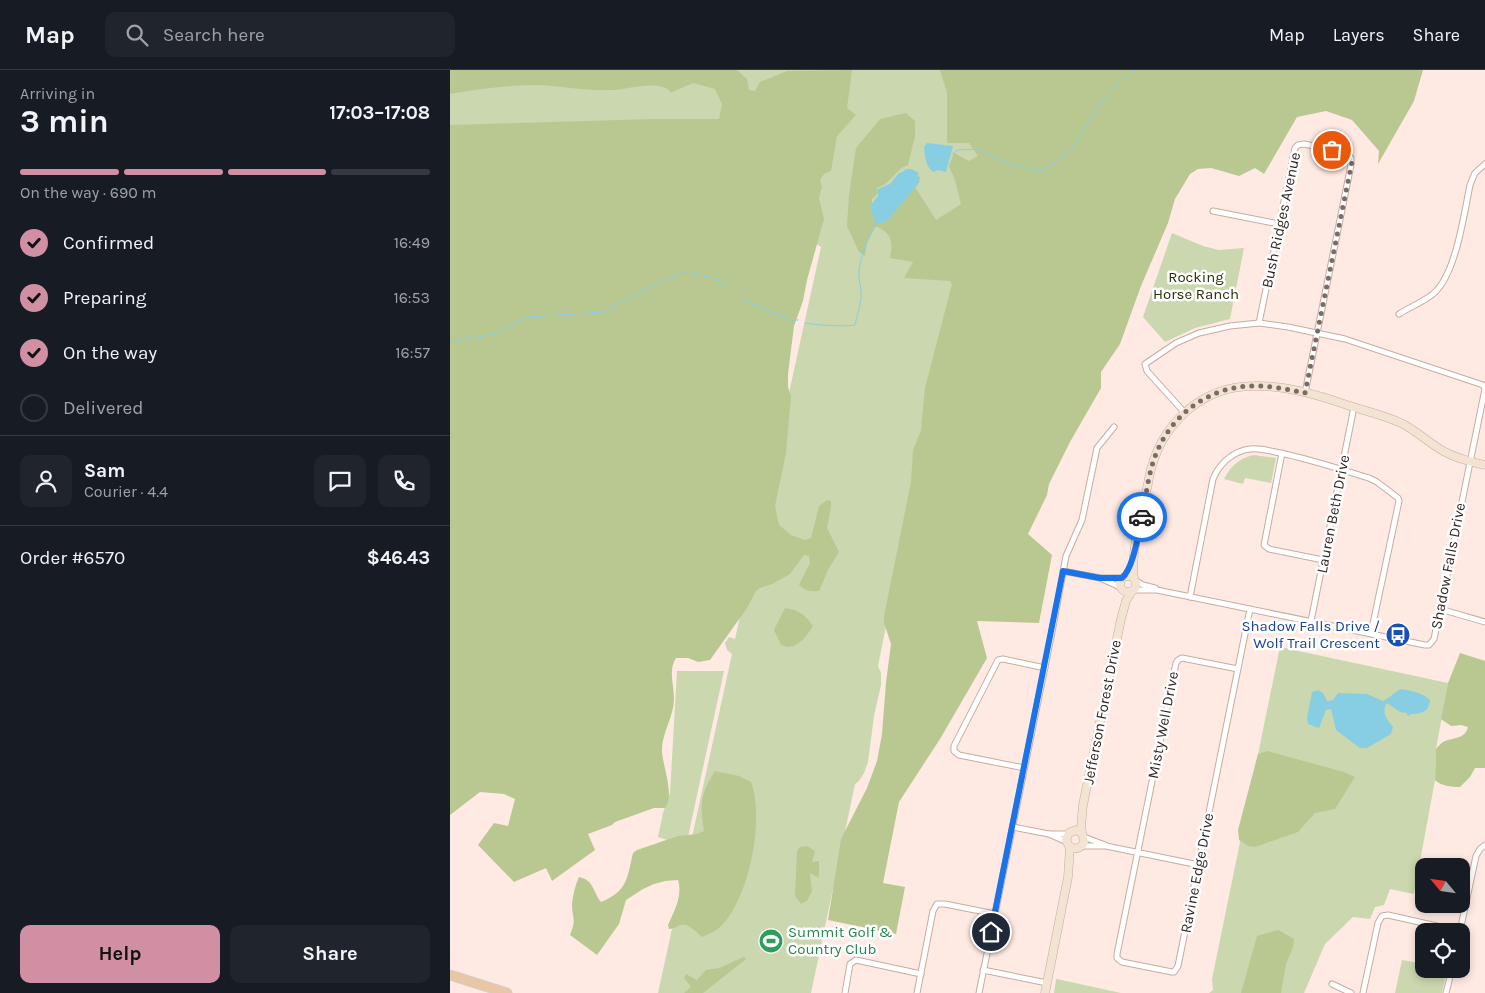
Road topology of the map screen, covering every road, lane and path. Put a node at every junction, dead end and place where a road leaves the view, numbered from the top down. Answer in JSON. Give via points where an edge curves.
{"nodes":[{"id":1,"x":1485,"y":164,"type":"edge"},
{"id":2,"x":1213,"y":211,"type":"dead end"},
{"id":3,"x":1279,"y":224,"type":"junction"},
{"id":4,"x":1399,"y":314,"type":"dead end"},
{"id":5,"x":1259,"y":323,"type":"junction"},
{"id":6,"x":1317,"y":333,"type":"junction"},
{"id":7,"x":1305,"y":393,"type":"junction"},
{"id":8,"x":1354,"y":407,"type":"junction"},
{"id":9,"x":1184,"y":412,"type":"junction"},
{"id":10,"x":1114,"y":427,"type":"dead end"},
{"id":11,"x":1282,"y":453,"type":"junction"},
{"id":12,"x":1469,"y":461,"type":"junction"},
{"id":13,"x":1485,"y":465,"type":"edge"},
{"id":14,"x":1342,"y":469,"type":"junction"},
{"id":15,"x":1135,"y":550,"type":"junction"},
{"id":16,"x":1323,"y":560,"type":"junction"},
{"id":17,"x":1063,"y":571,"type":"junction"},
{"id":18,"x":1100,"y":578,"type":"junction"},
{"id":19,"x":1123,"y":578,"type":"junction"},
{"id":20,"x":1134,"y":579,"type":"junction"},
{"id":21,"x":1121,"y":588,"type":"junction"},
{"id":22,"x":1133,"y":590,"type":"junction"},
{"id":23,"x":1157,"y":590,"type":"junction"},
{"id":24,"x":1190,"y":596,"type":"junction"},
{"id":25,"x":1250,"y":609,"type":"junction"},
{"id":26,"x":1440,"y":609,"type":"junction"},
{"id":27,"x":1121,"y":619,"type":"junction"},
{"id":28,"x":1311,"y":621,"type":"junction"},
{"id":29,"x":1485,"y":622,"type":"edge"},
{"id":30,"x":1371,"y":633,"type":"junction"},
{"id":31,"x":1045,"y":668,"type":"junction"},
{"id":32,"x":1238,"y":669,"type":"junction"},
{"id":33,"x":1024,"y":768,"type":"junction"},
{"id":34,"x":1083,"y":805,"type":"junction"},
{"id":35,"x":1013,"y":827,"type":"junction"},
{"id":36,"x":1070,"y":832,"type":"junction"},
{"id":37,"x":1049,"y":834,"type":"junction"},
{"id":38,"x":1083,"y":835,"type":"junction"},
{"id":39,"x":1069,"y":845,"type":"junction"},
{"id":40,"x":1485,"y":845,"type":"edge"},
{"id":41,"x":1106,"y":846,"type":"junction"},
{"id":42,"x":1080,"y":847,"type":"junction"},
{"id":43,"x":1138,"y":852,"type":"junction"},
{"id":44,"x":1198,"y":865,"type":"junction"},
{"id":45,"x":1068,"y":877,"type":"junction"},
{"id":46,"x":995,"y":914,"type":"junction"},
{"id":47,"x":1424,"y":923,"type":"edge"},
{"id":48,"x":1462,"y":923,"type":"edge"},
{"id":49,"x":983,"y":970,"type":"junction"},
{"id":50,"x":450,"y":974,"type":"edge"},
{"id":51,"x":921,"y":974,"type":"junction"},
{"id":52,"x":1450,"y":978,"type":"edge"},
{"id":53,"x":1047,"y":983,"type":"junction"},
{"id":54,"x":1332,"y":984,"type":"dead end"},
{"id":55,"x":507,"y":993,"type":"edge"},
{"id":56,"x":845,"y":993,"type":"edge"},
{"id":57,"x":917,"y":993,"type":"edge"},
{"id":58,"x":978,"y":993,"type":"edge"},
{"id":59,"x":1045,"y":993,"type":"edge"},
{"id":60,"x":1351,"y":993,"type":"edge"},
{"id":61,"x":1363,"y":993,"type":"edge"},
{"id":62,"x":1446,"y":993,"type":"edge"}],
"edges":[{"from":1,"to":4,"type":"street","via":[[1475,173],[1470,185],[1446,278],[1434,294]]},
{"from":2,"to":3,"type":"street"},
{"from":3,"to":5,"type":"street","name":"Bush Ridges Avenue"},
{"from":3,"to":6,"type":"street","name":"Bush Ridges Avenue","via":[[1298,145],[1352,158]]},
{"from":5,"to":6,"type":"street"},
{"from":5,"to":9,"type":"street","via":[[1199,333],[1147,361],[1147,371]]},
{"from":6,"to":7,"type":"street","name":"Bush Ridges Avenue"},
{"from":6,"to":12,"type":"street","name":"Shadow Falls Drive","via":[[1483,385],[1485,389]]},
{"from":7,"to":8,"type":"street"},
{"from":7,"to":9,"type":"street","via":[[1265,386],[1241,387],[1210,396]]},
{"from":8,"to":12,"type":"street","via":[[1401,424],[1444,451]]},
{"from":8,"to":14,"type":"street","name":"Lauren Beth Drive"},
{"from":9,"to":15,"type":"street","via":[[1166,433],[1155,455]]},
{"from":10,"to":17,"type":"street","via":[[1097,448],[1082,520],[1068,548]]},
{"from":11,"to":14,"type":"street"},
{"from":11,"to":16,"type":"street","via":[[1264,545],[1268,550]]},
{"from":11,"to":24,"type":"street","via":[[1245,450],[1231,456],[1218,469],[1213,479]]},
{"from":12,"to":13,"type":"street"},
{"from":12,"to":26,"type":"street","name":"Shadow Falls Drive"},
{"from":14,"to":16,"type":"street","name":"Lauren Beth Drive"},
{"from":14,"to":30,"type":"street","via":[[1377,482],[1399,501]]},
{"from":15,"to":19,"type":"street"},
{"from":15,"to":20,"type":"street"},
{"from":16,"to":28,"type":"street","name":"Lauren Beth Drive"},
{"from":17,"to":18,"type":"street"},
{"from":17,"to":31,"type":"street"},
{"from":18,"to":19,"type":"street"},
{"from":18,"to":21,"type":"street"},
{"from":19,"to":20,"type":"street","via":[[1130,576]]},
{"from":19,"to":21,"type":"street"},
{"from":20,"to":22,"type":"street","via":[[1136,585]]},
{"from":20,"to":23,"type":"street","name":"Shadow Falls Drive"},
{"from":21,"to":22,"type":"street","via":[[1128,592]]},
{"from":21,"to":27,"type":"street","name":"Jefferson Forest Drive"},
{"from":22,"to":23,"type":"street","name":"Shadow Falls Drive"},
{"from":22,"to":27,"type":"street","name":"Jefferson Forest Drive"},
{"from":23,"to":24,"type":"street","name":"Shadow Falls Drive"},
{"from":24,"to":25,"type":"street","name":"Shadow Falls Drive"},
{"from":25,"to":28,"type":"street","name":"Shadow Falls Drive"},
{"from":25,"to":32,"type":"street","name":"Ravine Edge Drive"},
{"from":26,"to":29,"type":"street"},
{"from":26,"to":30,"type":"street","name":"Shadow Falls Drive","via":[[1434,639],[1429,645]]},
{"from":27,"to":34,"type":"street","name":"Jefferson Forest Drive"},
{"from":28,"to":30,"type":"street","name":"Shadow Falls Drive"},
{"from":31,"to":33,"type":"street"},
{"from":31,"to":33,"type":"street","via":[[998,660],[954,746],[959,755]]},
{"from":32,"to":43,"type":"street","name":"Misty Well Drive","via":[[1182,658],[1178,660]]},
{"from":32,"to":44,"type":"street","name":"Ravine Edge Drive"},
{"from":33,"to":35,"type":"street"},
{"from":34,"to":36,"type":"street","name":"Jefferson Forest Drive"},
{"from":34,"to":38,"type":"street","name":"Jefferson Forest Drive"},
{"from":35,"to":37,"type":"street"},
{"from":35,"to":46,"type":"street"},
{"from":36,"to":37,"type":"street"},
{"from":36,"to":38,"type":"street","via":[[1078,830]]},
{"from":36,"to":39,"type":"street"},
{"from":37,"to":39,"type":"street"},
{"from":38,"to":41,"type":"street"},
{"from":38,"to":42,"type":"street","via":[[1084,842]]},
{"from":39,"to":42,"type":"street"},
{"from":39,"to":45,"type":"street"},
{"from":40,"to":48,"type":"street","via":[[1476,856]]},
{"from":41,"to":42,"type":"street"},
{"from":41,"to":43,"type":"street"},
{"from":42,"to":45,"type":"street"},
{"from":43,"to":44,"type":"street"},
{"from":43,"to":44,"type":"street","name":"Ravine Edge Drive","via":[[1117,958],[1122,962],[1168,972],[1174,972],[1178,966]]},
{"from":45,"to":53,"type":"street"},
{"from":46,"to":49,"type":"street"},
{"from":46,"to":51,"type":"street","via":[[938,904],[933,911]]},
{"from":47,"to":61,"type":"street","via":[[1382,916]]},
{"from":49,"to":53,"type":"street"},
{"from":49,"to":58,"type":"street"},
{"from":50,"to":55,"type":"main road"},
{"from":51,"to":56,"type":"street","via":[[856,960],[850,964]]},
{"from":51,"to":57,"type":"street"},
{"from":52,"to":62,"type":"street"},
{"from":53,"to":59,"type":"street"},
{"from":54,"to":60,"type":"street"}]}
